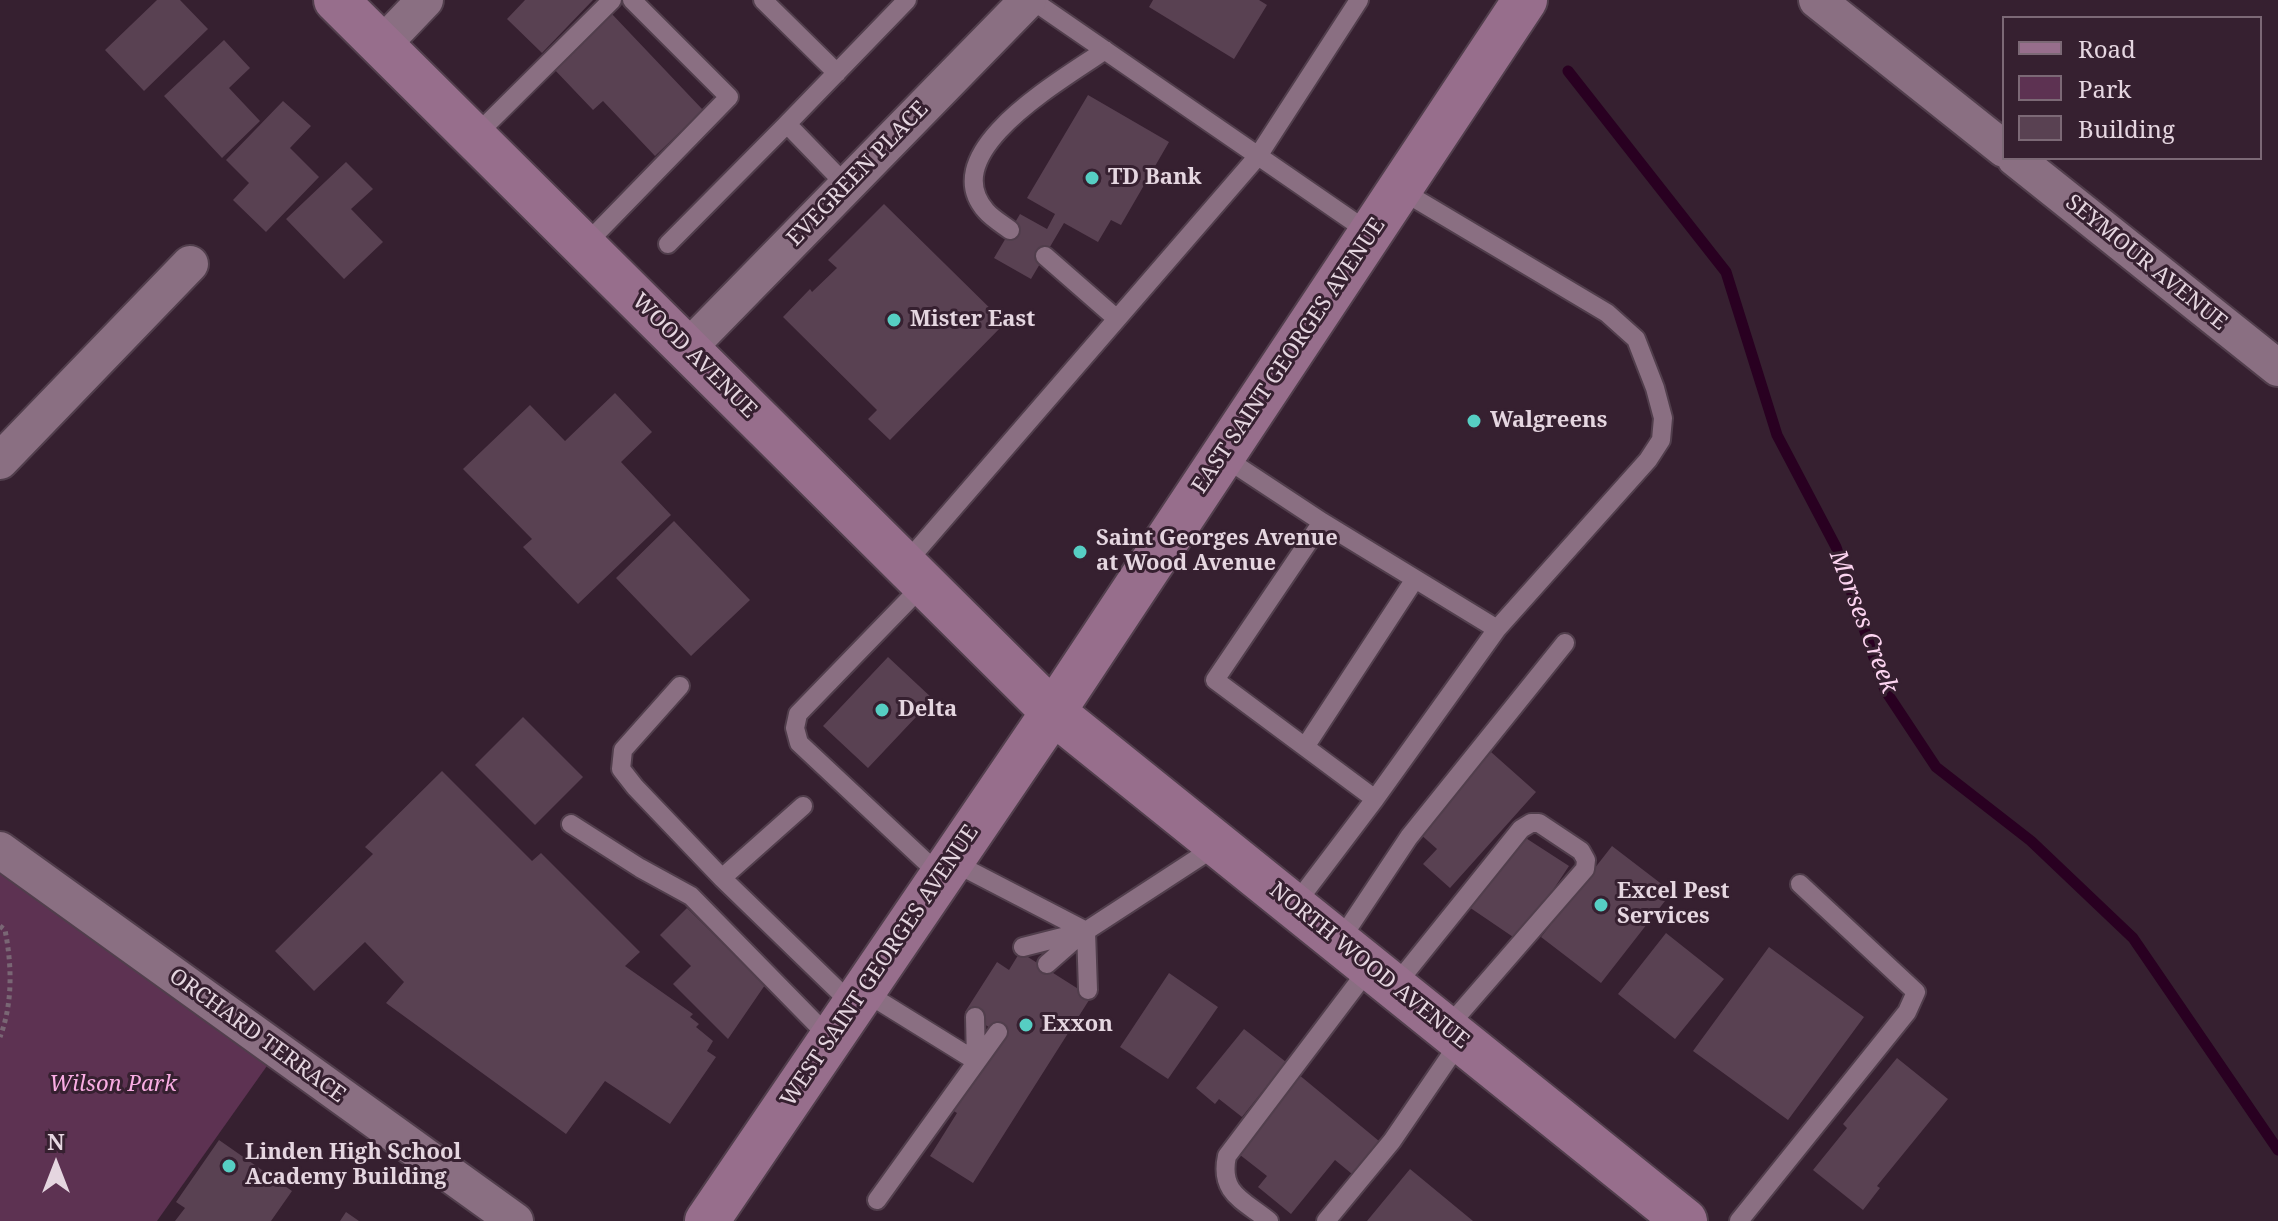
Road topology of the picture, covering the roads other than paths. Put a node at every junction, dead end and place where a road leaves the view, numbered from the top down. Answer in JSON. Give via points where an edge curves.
{"nodes":[{"id":1,"x":336,"y":0,"type":"edge"},
{"id":2,"x":425,"y":0,"type":"edge"},
{"id":3,"x":612,"y":0,"type":"edge"},
{"id":4,"x":632,"y":0,"type":"edge"},
{"id":5,"x":763,"y":0,"type":"edge"},
{"id":6,"x":907,"y":0,"type":"edge"},
{"id":7,"x":1359,"y":0,"type":"edge"},
{"id":8,"x":1525,"y":0,"type":"edge"},
{"id":9,"x":1817,"y":0,"type":"edge"},
{"id":10,"x":1018,"y":4,"type":"edge"},
{"id":11,"x":382,"y":45,"type":"junction"},
{"id":12,"x":1105,"y":50,"type":"junction"},
{"id":13,"x":837,"y":73,"type":"junction"},
{"id":14,"x":787,"y":124,"type":"junction"},
{"id":15,"x":475,"y":136,"type":"junction"},
{"id":16,"x":2002,"y":147,"type":"edge"},
{"id":17,"x":1258,"y":156,"type":"junction"},
{"id":18,"x":2018,"y":160,"type":"edge"},
{"id":19,"x":847,"y":186,"type":"junction"},
{"id":20,"x":1399,"y":189,"type":"junction"},
{"id":21,"x":1010,"y":230,"type":"dead end"},
{"id":22,"x":1370,"y":233,"type":"junction"},
{"id":23,"x":668,"y":244,"type":"dead end"},
{"id":24,"x":584,"y":246,"type":"junction"},
{"id":25,"x":1045,"y":256,"type":"dead end"},
{"id":26,"x":190,"y":264,"type":"dead end"},
{"id":27,"x":1117,"y":319,"type":"junction"},
{"id":28,"x":687,"y":349,"type":"junction"},
{"id":29,"x":2278,"y":368,"type":"edge"},
{"id":30,"x":1222,"y":456,"type":"junction"},
{"id":31,"x":0,"y":461,"type":"edge"},
{"id":32,"x":1322,"y":522,"type":"junction"},
{"id":33,"x":914,"y":574,"type":"junction"},
{"id":34,"x":1415,"y":579,"type":"junction"},
{"id":35,"x":1497,"y":629,"type":"junction"},
{"id":36,"x":1565,"y":643,"type":"dead end"},
{"id":37,"x":680,"y":686,"type":"dead end"},
{"id":38,"x":1053,"y":712,"type":"junction"},
{"id":39,"x":1305,"y":747,"type":"junction"},
{"id":40,"x":1375,"y":799,"type":"junction"},
{"id":41,"x":803,"y":806,"type":"dead end"},
{"id":42,"x":571,"y":824,"type":"dead end"},
{"id":43,"x":1219,"y":845,"type":"junction"},
{"id":44,"x":0,"y":850,"type":"edge"},
{"id":45,"x":946,"y":869,"type":"junction"},
{"id":46,"x":722,"y":878,"type":"junction"},
{"id":47,"x":1800,"y":884,"type":"dead end"},
{"id":48,"x":1294,"y":906,"type":"junction"},
{"id":49,"x":1086,"y":931,"type":"junction"},
{"id":50,"x":1023,"y":947,"type":"dead end"},
{"id":51,"x":1047,"y":964,"type":"dead end"},
{"id":52,"x":1368,"y":965,"type":"junction"},
{"id":53,"x":1088,"y":990,"type":"dead end"},
{"id":54,"x":849,"y":1012,"type":"junction"},
{"id":55,"x":975,"y":1017,"type":"dead end"},
{"id":56,"x":998,"y":1032,"type":"dead end"},
{"id":57,"x":1453,"y":1034,"type":"junction"},
{"id":58,"x":979,"y":1061,"type":"junction"},
{"id":59,"x":877,"y":1200,"type":"dead end"},
{"id":60,"x":714,"y":1218,"type":"edge"},
{"id":61,"x":515,"y":1221,"type":"edge"},
{"id":62,"x":1269,"y":1221,"type":"edge"},
{"id":63,"x":1326,"y":1221,"type":"edge"},
{"id":64,"x":1685,"y":1221,"type":"edge"},
{"id":65,"x":1739,"y":1221,"type":"edge"}],
"edges":[{"from":1,"to":11,"type":"main road","name":"WOOD AVENUE"},
{"from":2,"to":11,"type":"street"},
{"from":3,"to":15,"type":"lane"},
{"from":4,"to":24,"type":"lane","via":[[729,97]]},
{"from":5,"to":13,"type":"lane"},
{"from":6,"to":13,"type":"lane"},
{"from":7,"to":17,"type":"lane"},
{"from":8,"to":20,"type":"main road","name":"EAST SAINT GEORGES AVENUE"},
{"from":9,"to":16,"type":"street"},
{"from":10,"to":12,"type":"lane"},
{"from":10,"to":19,"type":"street","name":"EVEGREEN PLACE"},
{"from":11,"to":15,"type":"main road","name":"WOOD AVENUE"},
{"from":12,"to":17,"type":"lane"},
{"from":12,"to":21,"type":"lane","via":[[1002,124],[984,148],[974,175],[976,194],[985,210]]},
{"from":13,"to":14,"type":"lane"},
{"from":14,"to":19,"type":"lane"},
{"from":14,"to":23,"type":"lane"},
{"from":15,"to":24,"type":"main road","name":"WOOD AVENUE"},
{"from":17,"to":22,"type":"lane"},
{"from":17,"to":27,"type":"lane"},
{"from":18,"to":29,"type":"street","name":"SEYMOUR AVENUE"},
{"from":19,"to":28,"type":"street","name":"EVEGREEN PLACE"},
{"from":20,"to":22,"type":"main road","name":"EAST SAINT GEORGES AVENUE"},
{"from":20,"to":35,"type":"lane","via":[[1607,313],[1636,339],[1663,418],[1661,440],[1648,460]]},
{"from":22,"to":30,"type":"main road","name":"EAST SAINT GEORGES AVENUE"},
{"from":24,"to":28,"type":"main road","name":"WOOD AVENUE"},
{"from":25,"to":27,"type":"lane"},
{"from":26,"to":31,"type":"street"},
{"from":27,"to":33,"type":"lane"},
{"from":28,"to":33,"type":"main road","name":"WOOD AVENUE"},
{"from":30,"to":32,"type":"lane"},
{"from":30,"to":38,"type":"main road","name":"EAST SAINT GEORGES AVENUE"},
{"from":32,"to":34,"type":"lane"},
{"from":32,"to":39,"type":"lane","via":[[1215,680]]},
{"from":33,"to":38,"type":"main road","name":"WOOD AVENUE"},
{"from":33,"to":45,"type":"lane","via":[[798,714],[795,728],[799,743]]},
{"from":34,"to":35,"type":"lane"},
{"from":34,"to":39,"type":"lane"},
{"from":35,"to":40,"type":"lane"},
{"from":36,"to":52,"type":"lane","via":[[1418,825]]},
{"from":37,"to":46,"type":"lane","via":[[623,750],[621,769]]},
{"from":38,"to":43,"type":"main road","name":"NORTH WOOD AVENUE"},
{"from":38,"to":45,"type":"main road","name":"WEST SAINT GEORGES AVENUE"},
{"from":39,"to":40,"type":"lane"},
{"from":40,"to":48,"type":"lane"},
{"from":41,"to":46,"type":"lane"},
{"from":42,"to":54,"type":"lane","via":[[691,896]]},
{"from":43,"to":48,"type":"main road","name":"NORTH WOOD AVENUE"},
{"from":43,"to":49,"type":"lane"},
{"from":44,"to":61,"type":"street","name":"ORCHARD TERRACE"},
{"from":45,"to":49,"type":"lane"},
{"from":45,"to":54,"type":"main road","name":"WEST SAINT GEORGES AVENUE"},
{"from":46,"to":54,"type":"lane"},
{"from":47,"to":65,"type":"lane","via":[[1916,992],[1907,1012]]},
{"from":48,"to":52,"type":"main road","name":"NORTH WOOD AVENUE"},
{"from":49,"to":50,"type":"lane"},
{"from":49,"to":51,"type":"lane"},
{"from":49,"to":53,"type":"lane"},
{"from":52,"to":57,"type":"main road","name":"NORTH WOOD AVENUE"},
{"from":52,"to":57,"type":"lane","via":[[1531,823],[1581,851],[1585,869]]},
{"from":52,"to":62,"type":"lane","via":[[1227,1156],[1227,1187]]},
{"from":54,"to":58,"type":"lane"},
{"from":54,"to":60,"type":"main road","name":"WEST SAINT GEORGES AVENUE"},
{"from":55,"to":58,"type":"lane"},
{"from":56,"to":58,"type":"lane"},
{"from":57,"to":63,"type":"lane","via":[[1392,1141]]},
{"from":57,"to":64,"type":"main road","name":"NORTH WOOD AVENUE"},
{"from":58,"to":59,"type":"lane"}]}
